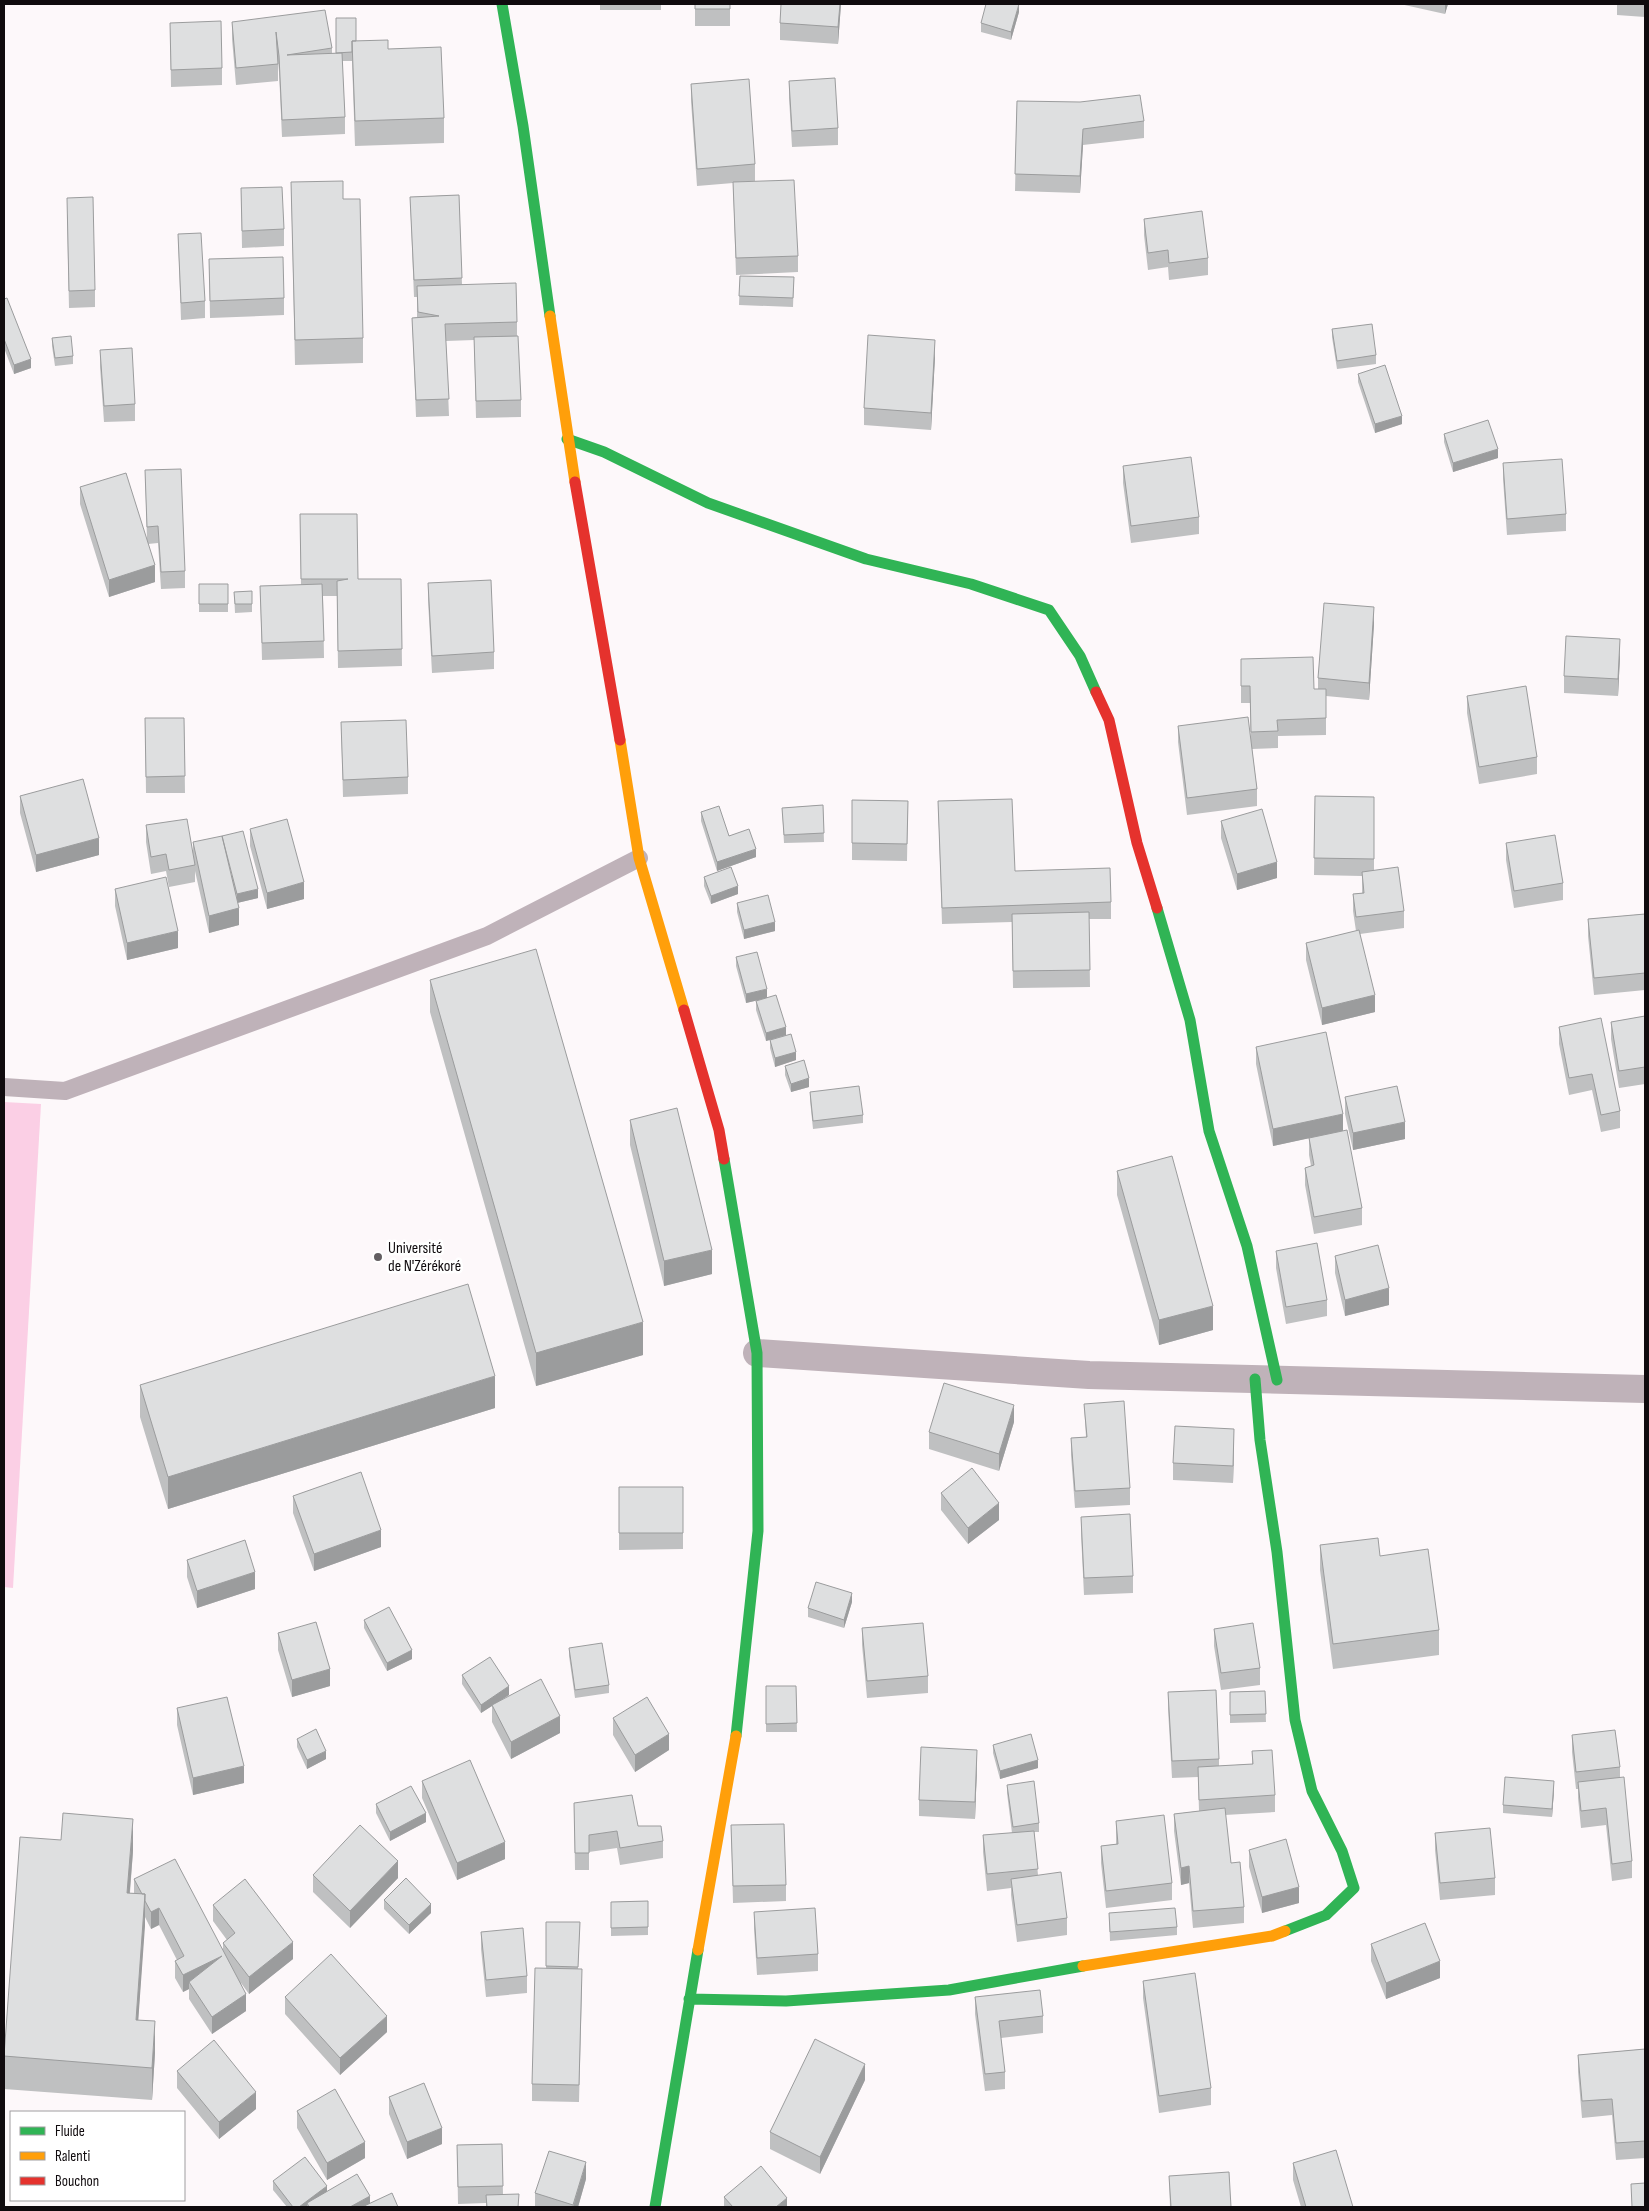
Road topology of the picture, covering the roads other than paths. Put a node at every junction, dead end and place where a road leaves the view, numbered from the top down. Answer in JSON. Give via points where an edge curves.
{"nodes":[{"id":1,"x":502,"y":4,"type":"edge"},
{"id":2,"x":568,"y":439,"type":"junction"},
{"id":3,"x":639,"y":858,"type":"junction"},
{"id":4,"x":4,"y":1087,"type":"edge"},
{"id":5,"x":757,"y":1353,"type":"junction"},
{"id":6,"x":1266,"y":1380,"type":"junction"},
{"id":7,"x":1645,"y":1389,"type":"edge"},
{"id":8,"x":689,"y":2000,"type":"junction"},
{"id":9,"x":655,"y":2207,"type":"edge"}],
"edges":[{"from":1,"to":2,"type":"street","via":[[524,126]]},
{"from":2,"to":3,"type":"street"},
{"from":2,"to":6,"type":"street","via":[[604,452],[717,506],[866,559],[971,584],[1049,610],[1080,656],[1109,720],[1137,843],[1190,1020],[1209,1131],[1247,1246]]},
{"from":3,"to":4,"type":"lane","via":[[487,936],[64,1091]]},
{"from":3,"to":5,"type":"street","via":[[719,1130]]},
{"from":5,"to":6,"type":"street","via":[[1089,1375]]},
{"from":5,"to":8,"type":"street","via":[[758,1531],[749,1618],[736,1736]]},
{"from":6,"to":7,"type":"street"},
{"from":6,"to":8,"type":"street","via":[[1260,1440],[1277,1552],[1295,1720],[1312,1791],[1342,1852],[1354,1888],[1326,1915],[1272,1936],[949,1990],[786,2001]]},
{"from":8,"to":9,"type":"street"}]}
